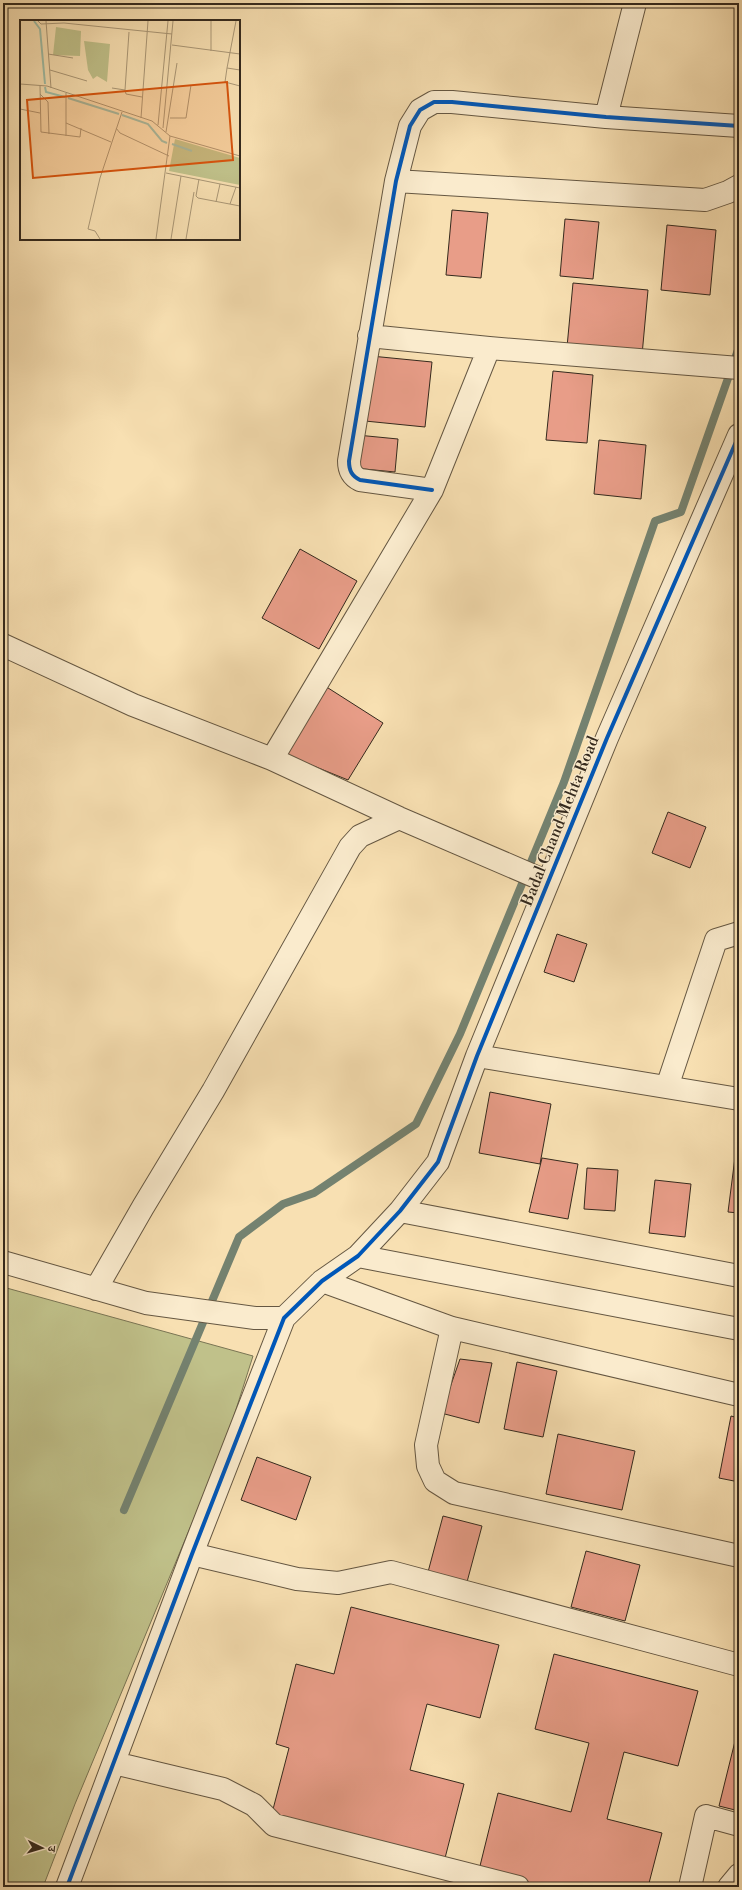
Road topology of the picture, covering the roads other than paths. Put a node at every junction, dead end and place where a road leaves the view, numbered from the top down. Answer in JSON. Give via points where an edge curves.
{"nodes":[{"id":1,"x":636,"y":3,"type":"edge"},
{"id":2,"x":606,"y":117,"type":"junction"},
{"id":3,"x":739,"y":126,"type":"edge"},
{"id":4,"x":396,"y":181,"type":"junction"},
{"id":5,"x":739,"y":186,"type":"edge"},
{"id":6,"x":369,"y":336,"type":"junction"},
{"id":7,"x":489,"y":348,"type":"junction"},
{"id":8,"x":732,"y":367,"type":"edge"},
{"id":9,"x":739,"y":435,"type":"edge"},
{"id":10,"x":432,"y":490,"type":"junction"},
{"id":11,"x":3,"y":645,"type":"edge"},
{"id":12,"x":272,"y":759,"type":"junction"},
{"id":13,"x":399,"y":818,"type":"junction"},
{"id":14,"x":540,"y":878,"type":"junction"},
{"id":15,"x":739,"y":933,"type":"edge"},
{"id":16,"x":477,"y":1056,"type":"junction"},
{"id":17,"x":667,"y":1088,"type":"junction"},
{"id":18,"x":739,"y":1100,"type":"edge"},
{"id":19,"x":400,"y":1212,"type":"junction"},
{"id":20,"x":358,"y":1256,"type":"junction"},
{"id":21,"x":3,"y":1262,"type":"edge"},
{"id":22,"x":739,"y":1276,"type":"edge"},
{"id":23,"x":322,"y":1281,"type":"junction"},
{"id":24,"x":96,"y":1289,"type":"junction"},
{"id":25,"x":284,"y":1318,"type":"junction"},
{"id":26,"x":452,"y":1328,"type":"junction"},
{"id":27,"x":739,"y":1329,"type":"edge"},
{"id":28,"x":739,"y":1395,"type":"edge"},
{"id":29,"x":192,"y":1554,"type":"junction"},
{"id":30,"x":739,"y":1556,"type":"edge"},
{"id":31,"x":739,"y":1665,"type":"edge"},
{"id":32,"x":114,"y":1763,"type":"junction"},
{"id":33,"x":739,"y":1825,"type":"edge"},
{"id":34,"x":739,"y":1874,"type":"edge"},
{"id":35,"x":67,"y":1887,"type":"edge"},
{"id":36,"x":518,"y":1887,"type":"edge"},
{"id":37,"x":690,"y":1887,"type":"edge"},
{"id":38,"x":729,"y":1887,"type":"edge"}],
"edges":[{"from":1,"to":2,"type":"street"},
{"from":2,"to":3,"type":"street"},
{"from":2,"to":4,"type":"street","via":[[434,102],[420,110],[410,126]]},
{"from":4,"to":5,"type":"street","via":[[705,200]]},
{"from":4,"to":6,"type":"street"},
{"from":6,"to":7,"type":"street"},
{"from":6,"to":10,"type":"street","via":[[349,470],[360,480]]},
{"from":7,"to":8,"type":"street"},
{"from":7,"to":10,"type":"street"},
{"from":9,"to":14,"type":"street","name":"Badal Chand Mehta Road","via":[[607,738]]},
{"from":10,"to":12,"type":"street"},
{"from":11,"to":12,"type":"street","via":[[133,705]]},
{"from":12,"to":13,"type":"street"},
{"from":13,"to":14,"type":"street"},
{"from":13,"to":24,"type":"street","via":[[360,836],[350,846],[213,1091],[142,1207]]},
{"from":14,"to":16,"type":"street","name":"Badal Chand Mehta Road"},
{"from":15,"to":17,"type":"street","via":[[716,940]]},
{"from":16,"to":17,"type":"street"},
{"from":16,"to":19,"type":"street","name":"Badal Chand Mehta Road","via":[[438,1162]]},
{"from":17,"to":18,"type":"street"},
{"from":19,"to":20,"type":"street","name":"Badal Chand Mehta Road"},
{"from":19,"to":22,"type":"street"},
{"from":20,"to":23,"type":"street","name":"Badal Chand Mehta Road"},
{"from":20,"to":27,"type":"street"},
{"from":21,"to":24,"type":"street"},
{"from":23,"to":25,"type":"street","name":"Badal Chand Mehta Road"},
{"from":23,"to":26,"type":"street"},
{"from":24,"to":25,"type":"street","via":[[146,1303],[255,1318]]},
{"from":25,"to":29,"type":"street"},
{"from":26,"to":28,"type":"street"},
{"from":26,"to":30,"type":"street","via":[[426,1445],[428,1466],[435,1481],[454,1494]]},
{"from":29,"to":31,"type":"street","via":[[297,1579],[338,1583],[391,1572]]},
{"from":29,"to":32,"type":"street"},
{"from":32,"to":35,"type":"street"},
{"from":32,"to":36,"type":"street","via":[[223,1790],[254,1805],[274,1825]]},
{"from":33,"to":37,"type":"street","via":[[706,1816]]},
{"from":34,"to":38,"type":"street"}]}
